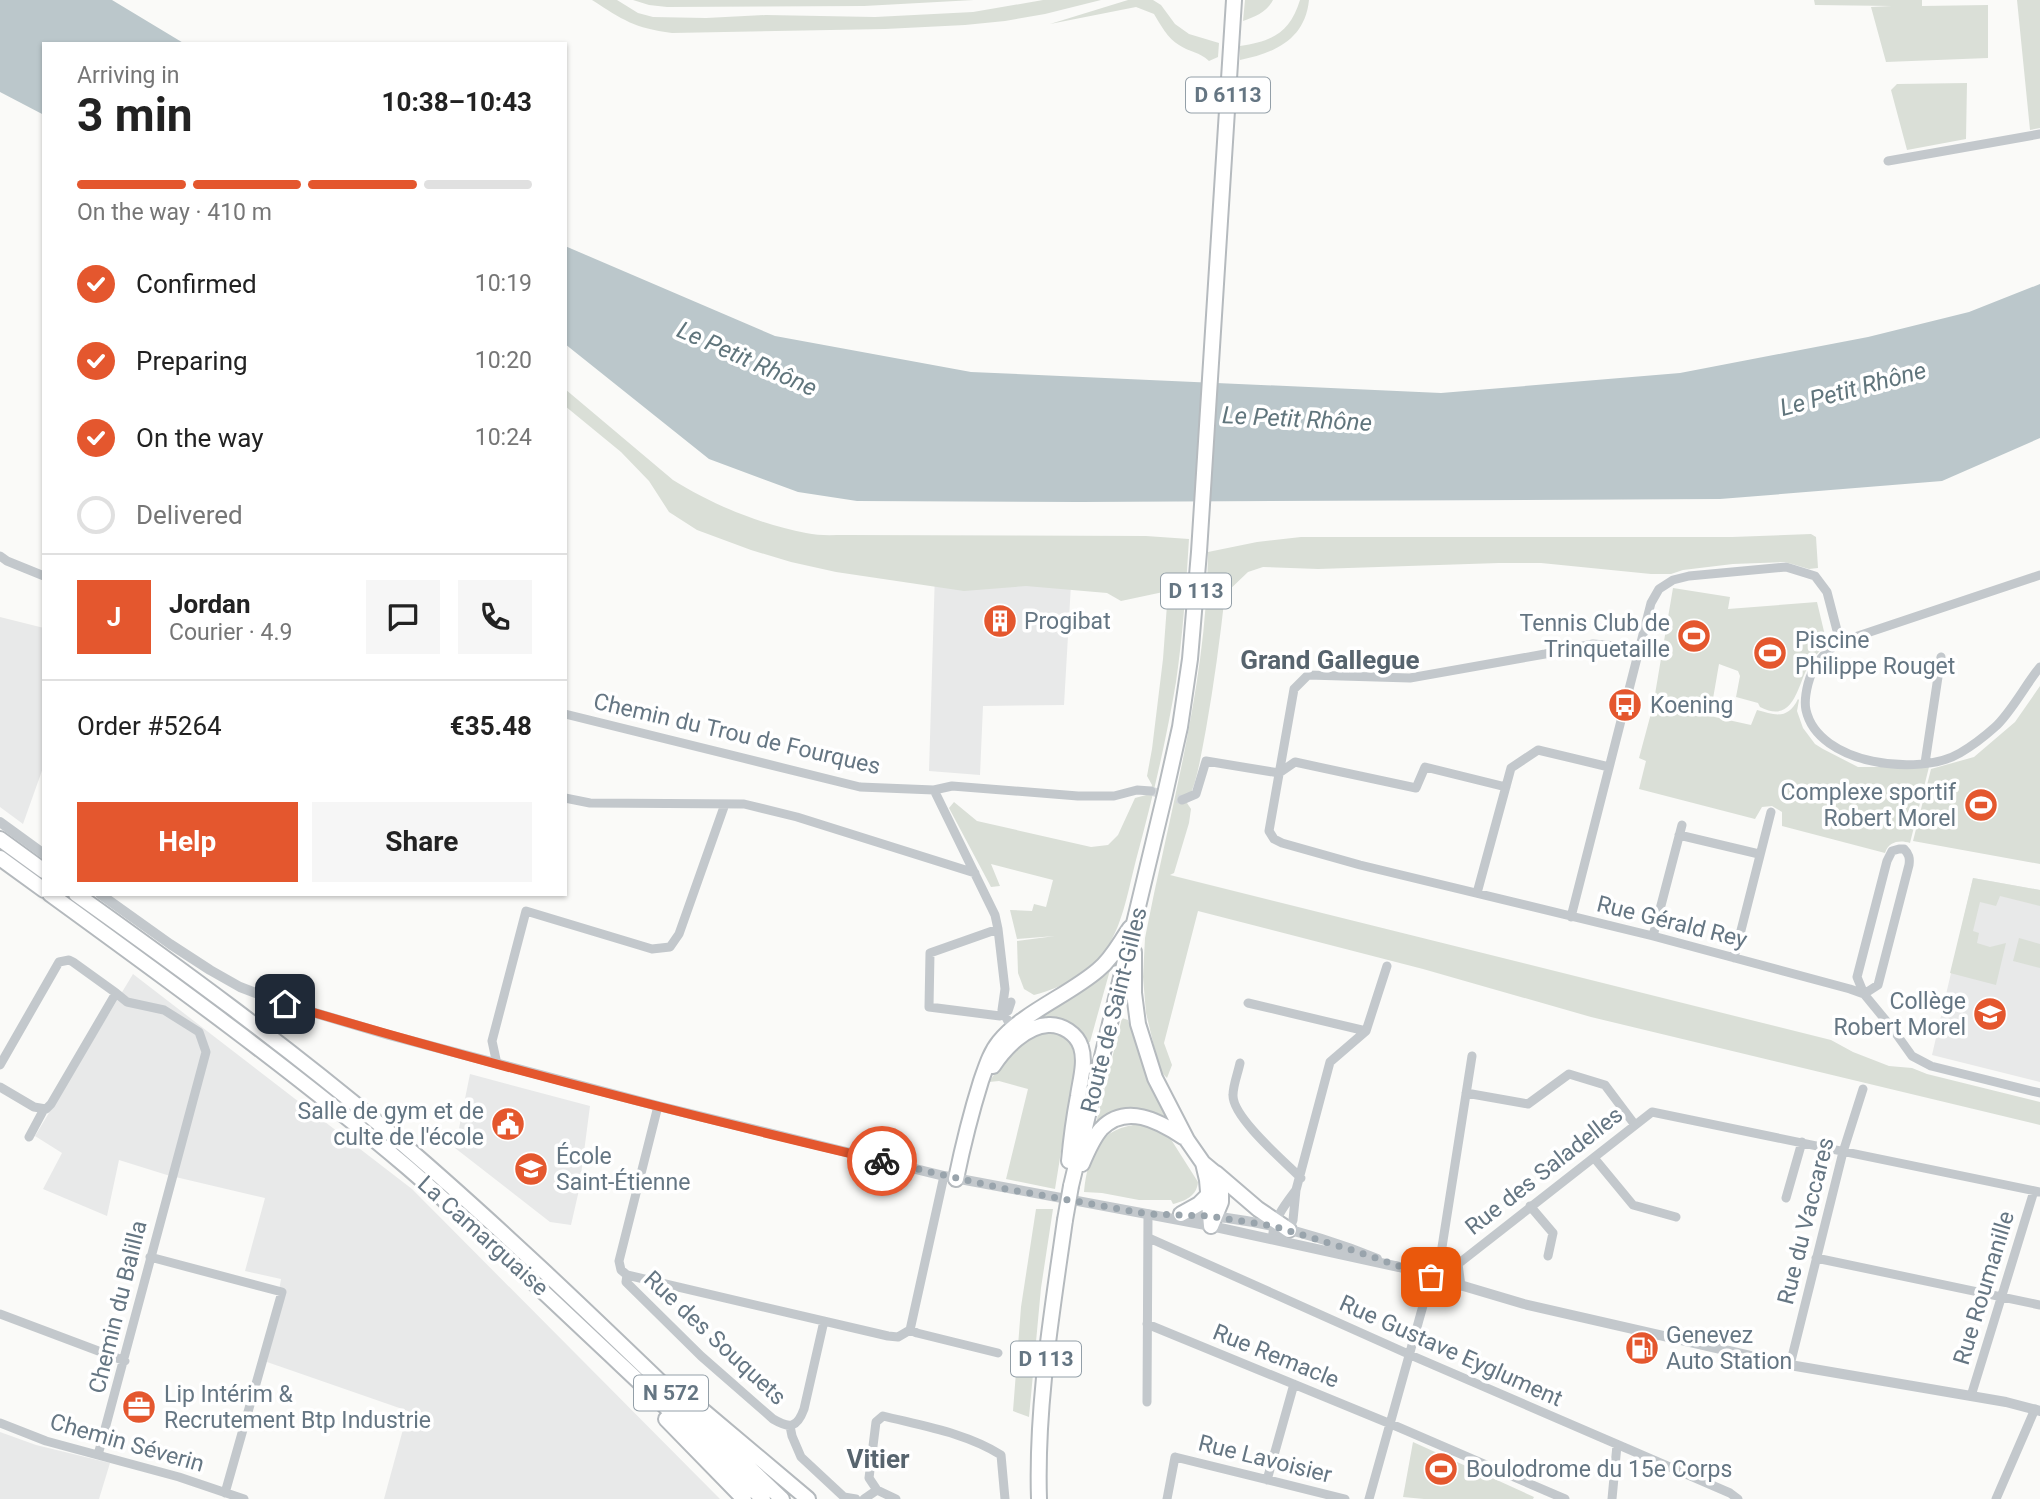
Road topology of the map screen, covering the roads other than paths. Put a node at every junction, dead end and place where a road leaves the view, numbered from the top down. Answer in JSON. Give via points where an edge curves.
{"nodes":[{"id":1,"x":1234,"y":0,"type":"edge"},
{"id":2,"x":2040,"y":134,"type":"edge"},
{"id":3,"x":1888,"y":161,"type":"dead end"},
{"id":4,"x":1201,"y":523,"type":"joint"},
{"id":5,"x":0,"y":556,"type":"edge"},
{"id":6,"x":42,"y":575,"type":"edge"},
{"id":7,"x":2040,"y":575,"type":"edge"},
{"id":8,"x":1840,"y":642,"type":"junction"},
{"id":9,"x":1639,"y":648,"type":"junction"},
{"id":10,"x":1941,"y":657,"type":"dead end"},
{"id":11,"x":2040,"y":667,"type":"edge"},
{"id":12,"x":567,"y":714,"type":"edge"},
{"id":13,"x":1925,"y":763,"type":"junction"},
{"id":14,"x":1609,"y":767,"type":"junction"},
{"id":15,"x":1279,"y":773,"type":"junction"},
{"id":16,"x":1506,"y":788,"type":"junction"},
{"id":17,"x":934,"y":790,"type":"junction"},
{"id":18,"x":1151,"y":790,"type":"tunnel mouth"},
{"id":19,"x":567,"y":798,"type":"edge"},
{"id":20,"x":1182,"y":800,"type":"dead end"},
{"id":21,"x":725,"y":803,"type":"junction"},
{"id":22,"x":1771,"y":812,"type":"dead end"},
{"id":23,"x":0,"y":822,"type":"edge"},
{"id":24,"x":1682,"y":825,"type":"dead end"},
{"id":25,"x":1679,"y":835,"type":"junction"},
{"id":26,"x":0,"y":839,"type":"edge"},
{"id":27,"x":42,"y":853,"type":"edge"},
{"id":28,"x":1759,"y":854,"type":"junction"},
{"id":29,"x":0,"y":858,"type":"edge"},
{"id":30,"x":42,"y":870,"type":"edge"},
{"id":31,"x":975,"y":873,"type":"junction"},
{"id":32,"x":42,"y":889,"type":"edge"},
{"id":33,"x":1477,"y":893,"type":"junction"},
{"id":34,"x":53,"y":896,"type":"edge"},
{"id":35,"x":79,"y":896,"type":"edge"},
{"id":36,"x":103,"y":896,"type":"edge"},
{"id":37,"x":1571,"y":916,"type":"junction"},
{"id":38,"x":1136,"y":919,"type":"junction"},
{"id":39,"x":998,"y":929,"type":"junction"},
{"id":40,"x":1653,"y":936,"type":"junction"},
{"id":41,"x":1734,"y":958,"type":"junction"},
{"id":42,"x":1387,"y":966,"type":"dead end"},
{"id":43,"x":1005,"y":989,"type":"junction"},
{"id":44,"x":116,"y":993,"type":"junction"},
{"id":45,"x":1864,"y":994,"type":"junction"},
{"id":46,"x":1011,"y":1002,"type":"junction"},
{"id":47,"x":1248,"y":1003,"type":"dead end"},
{"id":48,"x":1004,"y":1015,"type":"junction"},
{"id":49,"x":1023,"y":1026,"type":"junction"},
{"id":50,"x":1366,"y":1031,"type":"junction"},
{"id":51,"x":1472,"y":1056,"type":"dead end"},
{"id":52,"x":1240,"y":1063,"type":"dead end"},
{"id":53,"x":497,"y":1064,"type":"junction"},
{"id":54,"x":0,"y":1065,"type":"edge"},
{"id":55,"x":0,"y":1087,"type":"edge"},
{"id":56,"x":1863,"y":1089,"type":"dead end"},
{"id":57,"x":1466,"y":1093,"type":"junction"},
{"id":58,"x":2040,"y":1093,"type":"edge"},
{"id":59,"x":658,"y":1106,"type":"junction"},
{"id":60,"x":44,"y":1110,"type":"junction"},
{"id":61,"x":1635,"y":1125,"type":"junction"},
{"id":62,"x":30,"y":1137,"type":"dead end"},
{"id":63,"x":1187,"y":1140,"type":"junction"},
{"id":64,"x":1802,"y":1142,"type":"junction"},
{"id":65,"x":1843,"y":1152,"type":"junction"},
{"id":66,"x":1595,"y":1158,"type":"junction"},
{"id":67,"x":1203,"y":1163,"type":"junction"},
{"id":68,"x":1215,"y":1172,"type":"junction"},
{"id":69,"x":950,"y":1177,"type":"junction"},
{"id":70,"x":1301,"y":1178,"type":"junction"},
{"id":71,"x":1071,"y":1186,"type":"junction"},
{"id":72,"x":1297,"y":1191,"type":"junction"},
{"id":73,"x":2037,"y":1192,"type":"edge"},
{"id":74,"x":1207,"y":1196,"type":"junction"},
{"id":75,"x":1786,"y":1198,"type":"dead end"},
{"id":76,"x":1530,"y":1206,"type":"junction"},
{"id":77,"x":1148,"y":1214,"type":"junction"},
{"id":78,"x":1181,"y":1214,"type":"junction"},
{"id":79,"x":1676,"y":1217,"type":"dead end"},
{"id":80,"x":1212,"y":1219,"type":"junction"},
{"id":81,"x":1274,"y":1224,"type":"junction"},
{"id":82,"x":1289,"y":1230,"type":"junction"},
{"id":83,"x":1149,"y":1238,"type":"junction"},
{"id":84,"x":1272,"y":1239,"type":"junction"},
{"id":85,"x":1441,"y":1256,"type":"junction"},
{"id":86,"x":1548,"y":1256,"type":"dead end"},
{"id":87,"x":150,"y":1257,"type":"junction"},
{"id":88,"x":1816,"y":1258,"type":"junction"},
{"id":89,"x":1458,"y":1264,"type":"junction"},
{"id":90,"x":1399,"y":1267,"type":"junction"},
{"id":91,"x":627,"y":1275,"type":"junction"},
{"id":92,"x":1434,"y":1278,"type":"junction"},
{"id":93,"x":559,"y":1286,"type":"junction"},
{"id":94,"x":1461,"y":1286,"type":"junction"},
{"id":95,"x":2000,"y":1297,"type":"junction"},
{"id":96,"x":2040,"y":1306,"type":"edge"},
{"id":97,"x":0,"y":1314,"type":"edge"},
{"id":98,"x":824,"y":1321,"type":"junction"},
{"id":99,"x":1147,"y":1324,"type":"junction"},
{"id":100,"x":910,"y":1330,"type":"junction"},
{"id":101,"x":594,"y":1340,"type":"junction"},
{"id":102,"x":998,"y":1353,"type":"dead end"},
{"id":103,"x":1409,"y":1354,"type":"junction"},
{"id":104,"x":125,"y":1361,"type":"junction"},
{"id":105,"x":1790,"y":1365,"type":"junction"},
{"id":106,"x":1294,"y":1384,"type":"junction"},
{"id":107,"x":1970,"y":1396,"type":"junction"},
{"id":108,"x":1147,"y":1402,"type":"dead end"},
{"id":109,"x":2037,"y":1410,"type":"edge"},
{"id":110,"x":0,"y":1423,"type":"edge"},
{"id":111,"x":1390,"y":1423,"type":"junction"},
{"id":112,"x":790,"y":1426,"type":"junction"},
{"id":113,"x":1617,"y":1445,"type":"junction"},
{"id":114,"x":99,"y":1455,"type":"junction"},
{"id":115,"x":1268,"y":1480,"type":"junction"},
{"id":116,"x":877,"y":1490,"type":"junction"},
{"id":117,"x":225,"y":1493,"type":"junction"},
{"id":118,"x":244,"y":1499,"type":"edge"},
{"id":119,"x":744,"y":1499,"type":"edge"},
{"id":120,"x":763,"y":1499,"type":"edge"},
{"id":121,"x":782,"y":1499,"type":"edge"},
{"id":122,"x":808,"y":1499,"type":"edge"},
{"id":123,"x":856,"y":1499,"type":"edge"},
{"id":124,"x":864,"y":1499,"type":"edge"},
{"id":125,"x":896,"y":1499,"type":"edge"},
{"id":126,"x":1005,"y":1499,"type":"edge"},
{"id":127,"x":1039,"y":1499,"type":"edge"},
{"id":128,"x":1167,"y":1499,"type":"edge"},
{"id":129,"x":1345,"y":1499,"type":"edge"},
{"id":130,"x":1369,"y":1499,"type":"edge"},
{"id":131,"x":1565,"y":1499,"type":"edge"},
{"id":132,"x":1612,"y":1499,"type":"edge"},
{"id":133,"x":1738,"y":1499,"type":"edge"},
{"id":134,"x":1996,"y":1499,"type":"edge"}],
"edges":[{"from":1,"to":4,"type":"main road","number":"D 6113"},
{"from":2,"to":3,"type":"street"},
{"from":4,"to":38,"type":"main road","name":"Route de Saint-Gilles","number":"D 113","via":[[1191,659],[1180,727]]},
{"from":5,"to":6,"type":"street"},
{"from":7,"to":8,"type":"street"},
{"from":8,"to":9,"type":"street","via":[[1827,592],[1816,577],[1786,567],[1673,580],[1659,589],[1651,603]]},
{"from":8,"to":13,"type":"street","via":[[1826,651],[1812,670],[1805,697],[1806,710],[1822,737],[1861,759],[1892,765]]},
{"from":9,"to":14,"type":"street"},
{"from":9,"to":15,"type":"street","via":[[1592,644],[1410,678],[1308,675],[1294,689]]},
{"from":10,"to":13,"type":"street"},
{"from":11,"to":13,"type":"street","via":[[1997,726],[1959,754]]},
{"from":12,"to":17,"type":"street","name":"Chemin du Trou de Fourques","via":[[860,787]]},
{"from":14,"to":16,"type":"street","via":[[1538,750],[1511,768]]},
{"from":14,"to":37,"type":"street"},
{"from":15,"to":16,"type":"street","via":[[1295,762],[1416,788],[1425,767]]},
{"from":15,"to":20,"type":"street","via":[[1206,761],[1196,794]]},
{"from":15,"to":33,"type":"street","name":"Rue Gérald Rey","via":[[1269,831],[1275,839]]},
{"from":16,"to":33,"type":"street"},
{"from":17,"to":18,"type":"street","name":"Chemin du Trou de Fourques","via":[[952,786],[1078,796]]},
{"from":17,"to":31,"type":"street"},
{"from":19,"to":21,"type":"street","via":[[590,803]]},
{"from":21,"to":31,"type":"street","via":[[797,817]]},
{"from":21,"to":53,"type":"street","via":[[670,947],[652,949],[526,911],[492,1041]]},
{"from":22,"to":28,"type":"street"},
{"from":23,"to":27,"type":"street"},
{"from":24,"to":25,"type":"street"},
{"from":25,"to":28,"type":"street"},
{"from":25,"to":40,"type":"street"},
{"from":26,"to":30,"type":"main road"},
{"from":28,"to":41,"type":"street"},
{"from":29,"to":32,"type":"main road"},
{"from":31,"to":39,"type":"street"},
{"from":33,"to":37,"type":"street","name":"Rue Gérald Rey"},
{"from":34,"to":101,"type":"main road","name":"La Camarguaise","number":"N 572","via":[[321,1096],[450,1205]]},
{"from":35,"to":93,"type":"main road","name":"La Camarguaise","number":"N 572","via":[[322,1077],[473,1205]]},
{"from":36,"to":53,"type":"street","via":[[240,987]]},
{"from":37,"to":40,"type":"street","name":"Rue Gérald Rey"},
{"from":38,"to":49,"type":"main road","via":[[1100,969]]},
{"from":38,"to":63,"type":"main road","via":[[1138,1024],[1155,1078]]},
{"from":38,"to":71,"type":"main road","name":"Route de Saint-Gilles","number":"D 113"},
{"from":39,"to":43,"type":"street"},
{"from":39,"to":48,"type":"street","via":[[930,953],[929,1007]]},
{"from":40,"to":41,"type":"street","name":"Rue Gérald Rey"},
{"from":41,"to":45,"type":"street","name":"Rue Gérald Rey"},
{"from":42,"to":50,"type":"street"},
{"from":43,"to":46,"type":"street"},
{"from":43,"to":48,"type":"street"},
{"from":44,"to":54,"type":"street","name":"Chemin du Balilla","via":[[73,962],[60,962]]},
{"from":44,"to":60,"type":"street"},
{"from":44,"to":87,"type":"street","name":"Chemin du Balilla","via":[[127,1002],[164,1010],[199,1032],[206,1052]]},
{"from":45,"to":45,"type":"street","via":[[1878,985],[1909,866],[1903,849],[1892,851],[1887,861],[1857,978]]},
{"from":45,"to":58,"type":"street","via":[[1912,1056],[1931,1066]]},
{"from":46,"to":48,"type":"street"},
{"from":46,"to":49,"type":"street"},
{"from":47,"to":50,"type":"street"},
{"from":48,"to":49,"type":"street"},
{"from":49,"to":69,"type":"main road","via":[[980,1084]]},
{"from":49,"to":71,"type":"main road","via":[[1060,1026],[1074,1034],[1081,1048]]},
{"from":50,"to":70,"type":"street","via":[[1330,1062]]},
{"from":51,"to":57,"type":"street"},
{"from":52,"to":70,"type":"street","via":[[1232,1097],[1237,1110]]},
{"from":53,"to":59,"type":"street"},
{"from":55,"to":60,"type":"street"},
{"from":56,"to":65,"type":"street","name":"Rue du Vaccares"},
{"from":57,"to":61,"type":"street","via":[[1528,1104],[1569,1074],[1605,1085]]},
{"from":57,"to":85,"type":"street"},
{"from":59,"to":69,"type":"street"},
{"from":59,"to":91,"type":"street","via":[[619,1261]]},
{"from":60,"to":62,"type":"street"},
{"from":61,"to":64,"type":"street","name":"Rue des Saladelles","via":[[1652,1112]]},
{"from":61,"to":66,"type":"street","name":"Rue des Saladelles"},
{"from":63,"to":67,"type":"main road"},
{"from":63,"to":71,"type":"main road","via":[[1152,1118],[1115,1119],[1101,1129]]},
{"from":64,"to":65,"type":"street","name":"Rue des Saladelles"},
{"from":64,"to":75,"type":"street"},
{"from":65,"to":73,"type":"street","name":"Rue des Saladelles"},
{"from":65,"to":88,"type":"street","name":"Rue du Vaccares"},
{"from":66,"to":76,"type":"street","name":"Rue des Saladelles"},
{"from":66,"to":79,"type":"street","via":[[1633,1205]]},
{"from":67,"to":68,"type":"main road"},
{"from":67,"to":74,"type":"main road"},
{"from":68,"to":80,"type":"main road","via":[[1221,1202]]},
{"from":68,"to":81,"type":"main road"},
{"from":69,"to":77,"type":"street"},
{"from":69,"to":100,"type":"street"},
{"from":70,"to":72,"type":"street"},
{"from":71,"to":127,"type":"main road","name":"Route de Saint-Gilles","number":"D 113","bridge":true,"via":[[1042,1383]]},
{"from":72,"to":81,"type":"street"},
{"from":72,"to":82,"type":"street"},
{"from":73,"to":95,"type":"street","name":"Rue Roumanille"},
{"from":74,"to":78,"type":"main road"},
{"from":74,"to":80,"type":"main road"},
{"from":76,"to":86,"type":"street","via":[[1553,1234]]},
{"from":76,"to":89,"type":"street","name":"Rue des Saladelles"},
{"from":77,"to":78,"type":"street"},
{"from":77,"to":80,"type":"street"},
{"from":77,"to":83,"type":"street"},
{"from":78,"to":80,"type":"street"},
{"from":80,"to":81,"type":"street"},
{"from":80,"to":84,"type":"street"},
{"from":81,"to":82,"type":"main road"},
{"from":81,"to":84,"type":"street"},
{"from":82,"to":84,"type":"street"},
{"from":82,"to":90,"type":"street"},
{"from":83,"to":99,"type":"street"},
{"from":83,"to":103,"type":"street","name":"Rue Gustave Eyglument"},
{"from":84,"to":90,"type":"street"},
{"from":85,"to":89,"type":"street"},
{"from":85,"to":92,"type":"street"},
{"from":87,"to":104,"type":"street","name":"Chemin du Balilla"},
{"from":87,"to":117,"type":"street","via":[[282,1292]]},
{"from":88,"to":95,"type":"street"},
{"from":88,"to":105,"type":"street","name":"Rue du Vaccares"},
{"from":89,"to":94,"type":"street","name":"Rue des Saladelles"},
{"from":90,"to":92,"type":"street"},
{"from":91,"to":98,"type":"street"},
{"from":91,"to":112,"type":"street","name":"Rue des Souquets","via":[[626,1282],[701,1356],[773,1419]]},
{"from":92,"to":94,"type":"street"},
{"from":92,"to":103,"type":"street"},
{"from":93,"to":121,"type":"main road","name":"La Camarguaise","number":"N 572"},
{"from":93,"to":122,"type":"main road"},
{"from":94,"to":105,"type":"street"},
{"from":95,"to":96,"type":"street"},
{"from":95,"to":107,"type":"street","name":"Rue Roumanille"},
{"from":97,"to":104,"type":"street"},
{"from":98,"to":100,"type":"street","via":[[888,1336],[898,1337]]},
{"from":98,"to":112,"type":"street","name":"Rue des Souquets","via":[[804,1409]]},
{"from":99,"to":106,"type":"street","name":"Rue Remacle"},
{"from":99,"to":108,"type":"street"},
{"from":100,"to":102,"type":"street"},
{"from":101,"to":119,"type":"main road"},
{"from":101,"to":120,"type":"main road","name":"La Camarguaise","number":"N 572"},
{"from":103,"to":111,"type":"street"},
{"from":103,"to":113,"type":"street","name":"Rue Gustave Eyglument"},
{"from":104,"to":114,"type":"street","name":"Chemin du Balilla"},
{"from":105,"to":107,"type":"street"},
{"from":106,"to":111,"type":"street","name":"Rue Remacle"},
{"from":106,"to":115,"type":"street"},
{"from":107,"to":109,"type":"street"},
{"from":109,"to":134,"type":"street"},
{"from":110,"to":114,"type":"street","name":"Chemin Séverin"},
{"from":111,"to":130,"type":"street"},
{"from":111,"to":131,"type":"street","name":"Rue Remacle"},
{"from":112,"to":123,"type":"street","via":[[802,1457],[844,1497]]},
{"from":113,"to":132,"type":"street"},
{"from":113,"to":133,"type":"street","name":"Rue Gustave Eyglument"},
{"from":114,"to":117,"type":"street","name":"Chemin Séverin"},
{"from":115,"to":128,"type":"street","name":"Rue Lavoisier","via":[[1175,1457]]},
{"from":115,"to":129,"type":"street","name":"Rue Lavoisier"},
{"from":116,"to":124,"type":"street"},
{"from":116,"to":125,"type":"street"},
{"from":116,"to":126,"type":"street","via":[[869,1478],[876,1422],[883,1416],[950,1432],[1001,1455]]},
{"from":117,"to":118,"type":"street","name":"Chemin Séverin"}]}
